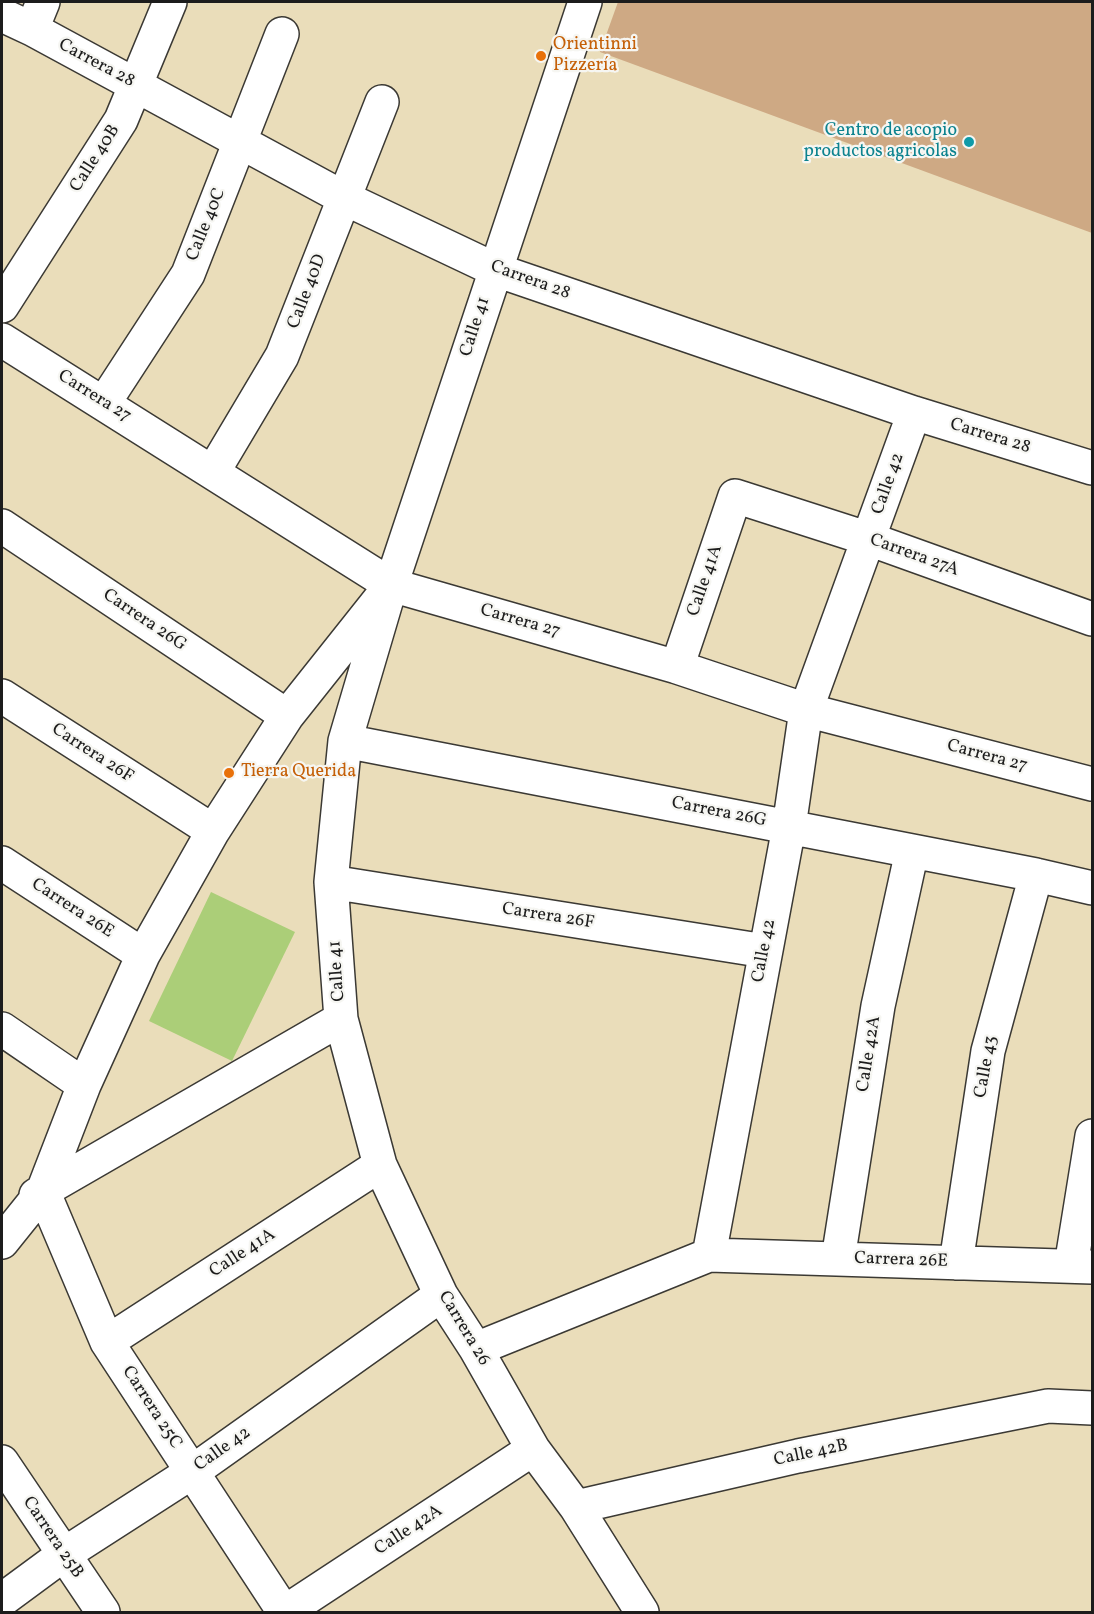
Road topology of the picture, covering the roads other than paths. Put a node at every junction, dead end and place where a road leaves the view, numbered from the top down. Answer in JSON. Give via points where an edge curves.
{"nodes":[{"id":1,"x":170,"y":2,"type":"edge"},
{"id":2,"x":585,"y":2,"type":"edge"},
{"id":3,"x":2,"y":15,"type":"edge"},
{"id":4,"x":38,"y":15,"type":"edge"},
{"id":5,"x":282,"y":34,"type":"dead end"},
{"id":6,"x":136,"y":85,"type":"junction"},
{"id":7,"x":382,"y":102,"type":"dead end"},
{"id":8,"x":240,"y":141,"type":"junction"},
{"id":9,"x":344,"y":198,"type":"junction"},
{"id":10,"x":496,"y":270,"type":"junction"},
{"id":11,"x":2,"y":306,"type":"edge"},
{"id":12,"x":2,"y":340,"type":"edge"},
{"id":13,"x":104,"y":403,"type":"junction"},
{"id":14,"x":914,"y":413,"type":"junction"},
{"id":15,"x":1092,"y":468,"type":"edge"},
{"id":16,"x":213,"y":472,"type":"junction"},
{"id":17,"x":735,"y":496,"type":"joint"},
{"id":18,"x":2,"y":526,"type":"edge"},
{"id":19,"x":869,"y":539,"type":"junction"},
{"id":20,"x":391,"y":585,"type":"junction"},
{"id":21,"x":1092,"y":620,"type":"edge"},
{"id":22,"x":677,"y":667,"type":"junction"},
{"id":23,"x":2,"y":696,"type":"edge"},
{"id":24,"x":806,"y":710,"type":"junction"},
{"id":25,"x":287,"y":716,"type":"junction"},
{"id":26,"x":345,"y":741,"type":"junction"},
{"id":27,"x":1092,"y":784,"type":"edge"},
{"id":28,"x":789,"y":827,"type":"junction"},
{"id":29,"x":213,"y":831,"type":"junction"},
{"id":30,"x":912,"y":851,"type":"junction"},
{"id":31,"x":2,"y":863,"type":"edge"},
{"id":32,"x":1036,"y":875,"type":"junction"},
{"id":33,"x":331,"y":882,"type":"junction"},
{"id":34,"x":1092,"y":888,"type":"edge"},
{"id":35,"x":765,"y":951,"type":"junction"},
{"id":36,"x":143,"y":955,"type":"junction"},
{"id":37,"x":341,"y":1019,"type":"junction"},
{"id":38,"x":2,"y":1029,"type":"edge"},
{"id":39,"x":84,"y":1085,"type":"junction"},
{"id":40,"x":1092,"y":1136,"type":"edge"},
{"id":41,"x":380,"y":1165,"type":"junction"},
{"id":42,"x":43,"y":1191,"type":"junction"},
{"id":43,"x":2,"y":1217,"type":"edge"},
{"id":44,"x":2,"y":1242,"type":"edge"},
{"id":45,"x":709,"y":1255,"type":"junction"},
{"id":46,"x":838,"y":1259,"type":"junction"},
{"id":47,"x":956,"y":1263,"type":"junction"},
{"id":48,"x":1082,"y":1267,"type":"edge"},
{"id":49,"x":441,"y":1295,"type":"junction"},
{"id":50,"x":107,"y":1342,"type":"junction"},
{"id":51,"x":476,"y":1349,"type":"junction"},
{"id":52,"x":1092,"y":1408,"type":"edge"},
{"id":53,"x":533,"y":1449,"type":"junction"},
{"id":54,"x":2,"y":1462,"type":"edge"},
{"id":55,"x":192,"y":1472,"type":"junction"},
{"id":56,"x":576,"y":1507,"type":"junction"},
{"id":57,"x":63,"y":1554,"type":"junction"},
{"id":58,"x":2,"y":1600,"type":"edge"},
{"id":59,"x":103,"y":1612,"type":"edge"},
{"id":60,"x":285,"y":1612,"type":"edge"},
{"id":61,"x":642,"y":1612,"type":"edge"}],
"edges":[{"from":1,"to":6,"type":"street","name":"Calle 40B"},
{"from":2,"to":10,"type":"street","name":"Calle 41"},
{"from":3,"to":4,"type":"street","name":"Carrera 28"},
{"from":4,"to":6,"type":"street","name":"Carrera 28"},
{"from":5,"to":8,"type":"street","name":"Calle 40C"},
{"from":6,"to":8,"type":"street","name":"Carrera 28"},
{"from":6,"to":11,"type":"street","name":"Calle 40B","via":[[121,120]]},
{"from":7,"to":9,"type":"street","name":"Calle 40D"},
{"from":8,"to":9,"type":"street","name":"Carrera 28"},
{"from":8,"to":13,"type":"street","name":"Calle 40C","via":[[188,274]]},
{"from":9,"to":10,"type":"street","name":"Carrera 28"},
{"from":9,"to":16,"type":"street","name":"Calle 40D","via":[[282,356]]},
{"from":10,"to":14,"type":"street","name":"Carrera 28"},
{"from":10,"to":20,"type":"street","name":"Calle 41"},
{"from":12,"to":13,"type":"street","name":"Carrera 27"},
{"from":13,"to":16,"type":"street","name":"Carrera 27"},
{"from":14,"to":15,"type":"street","name":"Carrera 28"},
{"from":14,"to":19,"type":"street","name":"Calle 42"},
{"from":16,"to":20,"type":"street","name":"Carrera 27"},
{"from":17,"to":19,"type":"street","name":"Carrera 27A"},
{"from":17,"to":22,"type":"street","name":"Calle 41A"},
{"from":18,"to":25,"type":"street","name":"Carrera 26G"},
{"from":19,"to":21,"type":"street","name":"Carrera 27A"},
{"from":19,"to":24,"type":"street","name":"Calle 42"},
{"from":20,"to":22,"type":"street","name":"Carrera 27"},
{"from":20,"to":25,"type":"street","name":"Calle 41"},
{"from":20,"to":26,"type":"street","name":"Calle 41"},
{"from":22,"to":24,"type":"street","name":"Carrera 27"},
{"from":23,"to":29,"type":"street","name":"Carrera 26F"},
{"from":24,"to":27,"type":"street","name":"Carrera 27"},
{"from":24,"to":28,"type":"street","name":"Calle 42"},
{"from":25,"to":29,"type":"street","name":"Calle 41"},
{"from":26,"to":28,"type":"street","name":"Carrera 26G"},
{"from":26,"to":33,"type":"street","name":"Calle 41"},
{"from":28,"to":30,"type":"street","name":"Carrera 26G"},
{"from":28,"to":35,"type":"street","name":"Calle 42"},
{"from":29,"to":36,"type":"street","name":"Calle 41"},
{"from":30,"to":32,"type":"street","name":"Carrera 26G"},
{"from":30,"to":46,"type":"street","name":"Calle 42A","via":[[878,1006]]},
{"from":31,"to":36,"type":"street","name":"Carrera 26E"},
{"from":32,"to":34,"type":"street","name":"Carrera 26G"},
{"from":32,"to":47,"type":"street","name":"Calle 43","via":[[988,1051]]},
{"from":33,"to":35,"type":"street","name":"Carrera 26F"},
{"from":33,"to":37,"type":"street","name":"Calle 41"},
{"from":35,"to":45,"type":"street","name":"Calle 42"},
{"from":36,"to":39,"type":"street","name":"Calle 41"},
{"from":37,"to":41,"type":"street","name":"Carrera 26"},
{"from":37,"to":42,"type":"street","name":"Calle 41"},
{"from":38,"to":39,"type":"street"},
{"from":39,"to":42,"type":"street","name":"Calle 41"},
{"from":40,"to":48,"type":"street"},
{"from":41,"to":49,"type":"street","name":"Carrera 26"},
{"from":41,"to":50,"type":"street","name":"Calle 41A"},
{"from":42,"to":43,"type":"street"},
{"from":42,"to":44,"type":"street","name":"Calle 41"},
{"from":42,"to":50,"type":"street","name":"Carrera 25C"},
{"from":45,"to":46,"type":"street","name":"Carrera 26E"},
{"from":45,"to":51,"type":"street"},
{"from":46,"to":47,"type":"street","name":"Carrera 26E"},
{"from":47,"to":48,"type":"street","name":"Carrera 26E"},
{"from":49,"to":51,"type":"street","name":"Carrera 26"},
{"from":49,"to":55,"type":"street","name":"Calle 42"},
{"from":50,"to":55,"type":"street","name":"Carrera 25C"},
{"from":51,"to":53,"type":"street","name":"Carrera 26"},
{"from":52,"to":56,"type":"street","name":"Calle 42B","via":[[1048,1406],[798,1456]]},
{"from":53,"to":56,"type":"street","name":"Carrera 26"},
{"from":53,"to":60,"type":"street","name":"Calle 42A"},
{"from":54,"to":57,"type":"street","name":"Carrera 25B"},
{"from":55,"to":57,"type":"street","name":"Calle 42"},
{"from":55,"to":60,"type":"street","name":"Carrera 25C"},
{"from":56,"to":61,"type":"street","name":"Carrera 26"},
{"from":57,"to":58,"type":"street","name":"Calle 42"},
{"from":57,"to":59,"type":"street","name":"Carrera 25B"}]}
